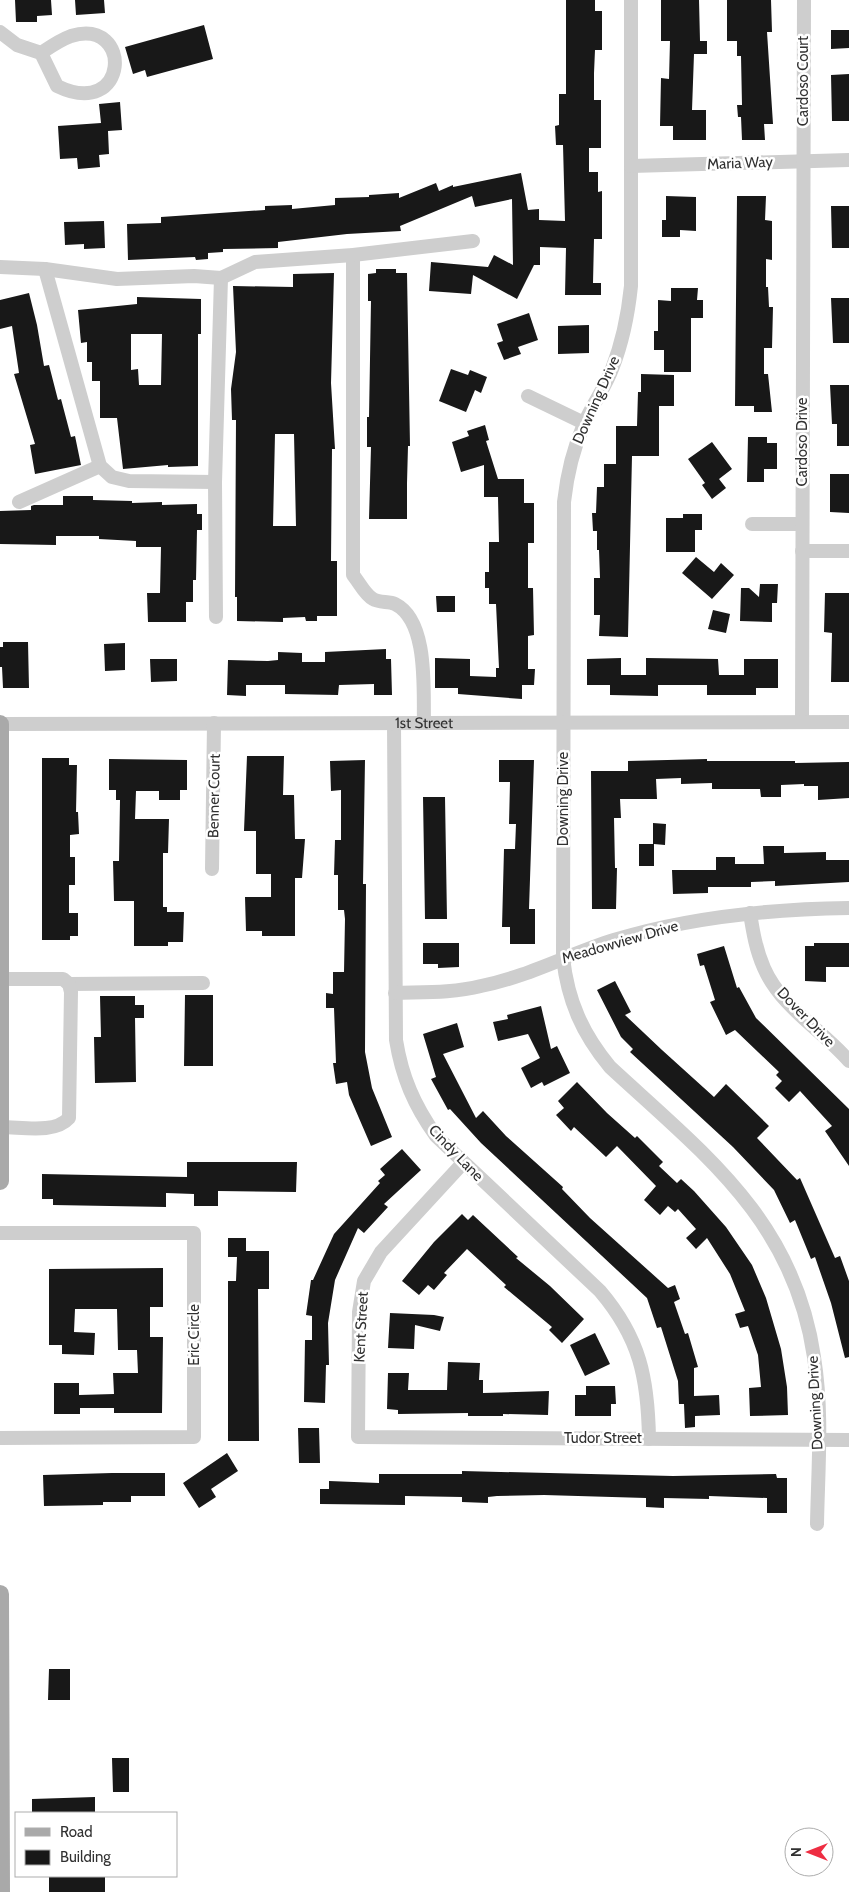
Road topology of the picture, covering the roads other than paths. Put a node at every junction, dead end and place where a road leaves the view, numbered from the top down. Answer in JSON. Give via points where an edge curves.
{"nodes":[{"id":1,"x":631,"y":0,"type":"edge"},
{"id":2,"x":804,"y":0,"type":"edge"},
{"id":3,"x":0,"y":32,"type":"edge"},
{"id":4,"x":41,"y":53,"type":"junction"},
{"id":5,"x":849,"y":160,"type":"edge"},
{"id":6,"x":802,"y":162,"type":"junction"},
{"id":7,"x":631,"y":166,"type":"junction"},
{"id":8,"x":473,"y":241,"type":"dead end"},
{"id":9,"x":354,"y":255,"type":"junction"},
{"id":10,"x":0,"y":267,"type":"edge"},
{"id":11,"x":45,"y":270,"type":"junction"},
{"id":12,"x":221,"y":278,"type":"junction"},
{"id":13,"x":528,"y":396,"type":"dead end"},
{"id":14,"x":584,"y":422,"type":"junction"},
{"id":15,"x":100,"y":466,"type":"junction"},
{"id":16,"x":215,"y":482,"type":"junction"},
{"id":17,"x":19,"y":502,"type":"dead end"},
{"id":18,"x":752,"y":524,"type":"dead end"},
{"id":19,"x":802,"y":524,"type":"junction"},
{"id":20,"x":802,"y":550,"type":"junction"},
{"id":21,"x":849,"y":551,"type":"edge"},
{"id":22,"x":216,"y":617,"type":"dead end"},
{"id":23,"x":802,"y":722,"type":"junction"},
{"id":24,"x":849,"y":722,"type":"edge"},
{"id":25,"x":214,"y":723,"type":"junction"},
{"id":26,"x":394,"y":723,"type":"junction"},
{"id":27,"x":424,"y":723,"type":"junction"},
{"id":28,"x":563,"y":723,"type":"junction"},
{"id":29,"x":1,"y":724,"type":"edge"},
{"id":30,"x":212,"y":869,"type":"dead end"},
{"id":31,"x":849,"y":908,"type":"edge"},
{"id":32,"x":750,"y":912,"type":"junction"},
{"id":33,"x":563,"y":958,"type":"junction"},
{"id":34,"x":2,"y":979,"type":"junction"},
{"id":35,"x":203,"y":983,"type":"dead end"},
{"id":36,"x":69,"y":984,"type":"junction"},
{"id":37,"x":395,"y":993,"type":"junction"},
{"id":38,"x":849,"y":1061,"type":"edge"},
{"id":39,"x":1,"y":1120,"type":"edge"},
{"id":40,"x":464,"y":1163,"type":"junction"},
{"id":41,"x":0,"y":1181,"type":"edge"},
{"id":42,"x":0,"y":1233,"type":"edge"},
{"id":43,"x":0,"y":1438,"type":"edge"},
{"id":44,"x":358,"y":1438,"type":"joint"},
{"id":45,"x":649,"y":1439,"type":"junction"},
{"id":46,"x":818,"y":1440,"type":"junction"},
{"id":47,"x":849,"y":1440,"type":"edge"},
{"id":48,"x":817,"y":1524,"type":"dead end"},
{"id":49,"x":0,"y":1594,"type":"edge"},
{"id":50,"x":1,"y":1892,"type":"edge"}],
"edges":[{"from":1,"to":7,"type":"street","name":"Downing Drive"},
{"from":2,"to":6,"type":"street","name":"Cardoso Court"},
{"from":3,"to":4,"type":"street","via":[[17,45]]},
{"from":4,"to":4,"type":"street","via":[[57,86],[77,94],[89,94],[106,85],[117,63],[106,41],[94,35],[72,36]]},
{"from":5,"to":6,"type":"street","name":"Maria Way"},
{"from":6,"to":7,"type":"street","name":"Maria Way"},
{"from":6,"to":19,"type":"street","name":"Cardoso Drive"},
{"from":7,"to":14,"type":"street","name":"Downing Drive","via":[[628,315],[612,371]]},
{"from":8,"to":9,"type":"street"},
{"from":9,"to":12,"type":"street","via":[[255,262]]},
{"from":9,"to":27,"type":"street","via":[[354,575],[372,599],[395,604],[408,616],[418,635]]},
{"from":10,"to":11,"type":"street"},
{"from":11,"to":12,"type":"street","via":[[117,279]]},
{"from":11,"to":15,"type":"street"},
{"from":12,"to":16,"type":"street"},
{"from":13,"to":14,"type":"street"},
{"from":14,"to":28,"type":"street","name":"Downing Drive","via":[[567,474],[564,502]]},
{"from":15,"to":16,"type":"street","via":[[112,477],[129,481]]},
{"from":15,"to":17,"type":"street"},
{"from":16,"to":22,"type":"street"},
{"from":18,"to":19,"type":"street"},
{"from":19,"to":20,"type":"street","name":"Cardoso Drive"},
{"from":20,"to":21,"type":"street"},
{"from":20,"to":23,"type":"street","name":"Cardoso Drive"},
{"from":23,"to":24,"type":"street","name":"1st Street"},
{"from":23,"to":28,"type":"street","name":"1st Street"},
{"from":25,"to":26,"type":"street","name":"1st Street"},
{"from":25,"to":29,"type":"street","name":"1st Street"},
{"from":25,"to":30,"type":"street","name":"Benner Court"},
{"from":26,"to":27,"type":"street","name":"1st Street"},
{"from":26,"to":37,"type":"street","name":"Cindy Lane"},
{"from":27,"to":28,"type":"street","name":"1st Street"},
{"from":28,"to":33,"type":"street","name":"Downing Drive"},
{"from":29,"to":34,"type":"main road"},
{"from":31,"to":32,"type":"street","name":"Meadowview Drive"},
{"from":32,"to":33,"type":"street","name":"Meadowview Drive","via":[[663,927]]},
{"from":32,"to":38,"type":"street","name":"Dover Drive","via":[[756,945],[773,984]]},
{"from":33,"to":37,"type":"street","name":"Meadowview Drive","via":[[481,986],[448,992]]},
{"from":33,"to":46,"type":"street","name":"Downing Drive","via":[[573,1009],[595,1049],[721,1170],[744,1196],[782,1256],[806,1317],[814,1357]]},
{"from":34,"to":36,"type":"street","via":[[63,979]]},
{"from":34,"to":39,"type":"main road"},
{"from":35,"to":36,"type":"street"},
{"from":36,"to":39,"type":"street","via":[[69,1118],[55,1127]]},
{"from":37,"to":40,"type":"street","name":"Cindy Lane","via":[[396,1040],[408,1090],[436,1136]]},
{"from":39,"to":41,"type":"main road"},
{"from":40,"to":44,"type":"street","name":"Kent Street","via":[[381,1252],[364,1282],[359,1312]]},
{"from":40,"to":45,"type":"street","name":"Cindy Lane","via":[[614,1307],[636,1347],[644,1373]]},
{"from":42,"to":43,"type":"street","name":"Eric Circle","via":[[194,1233],[194,1437]]},
{"from":44,"to":45,"type":"street","name":"Tudor Street"},
{"from":45,"to":46,"type":"street","name":"Tudor Street"},
{"from":46,"to":47,"type":"street","name":"Tudor Street"},
{"from":46,"to":48,"type":"street","name":"Downing Drive"},
{"from":49,"to":50,"type":"main road"}]}
